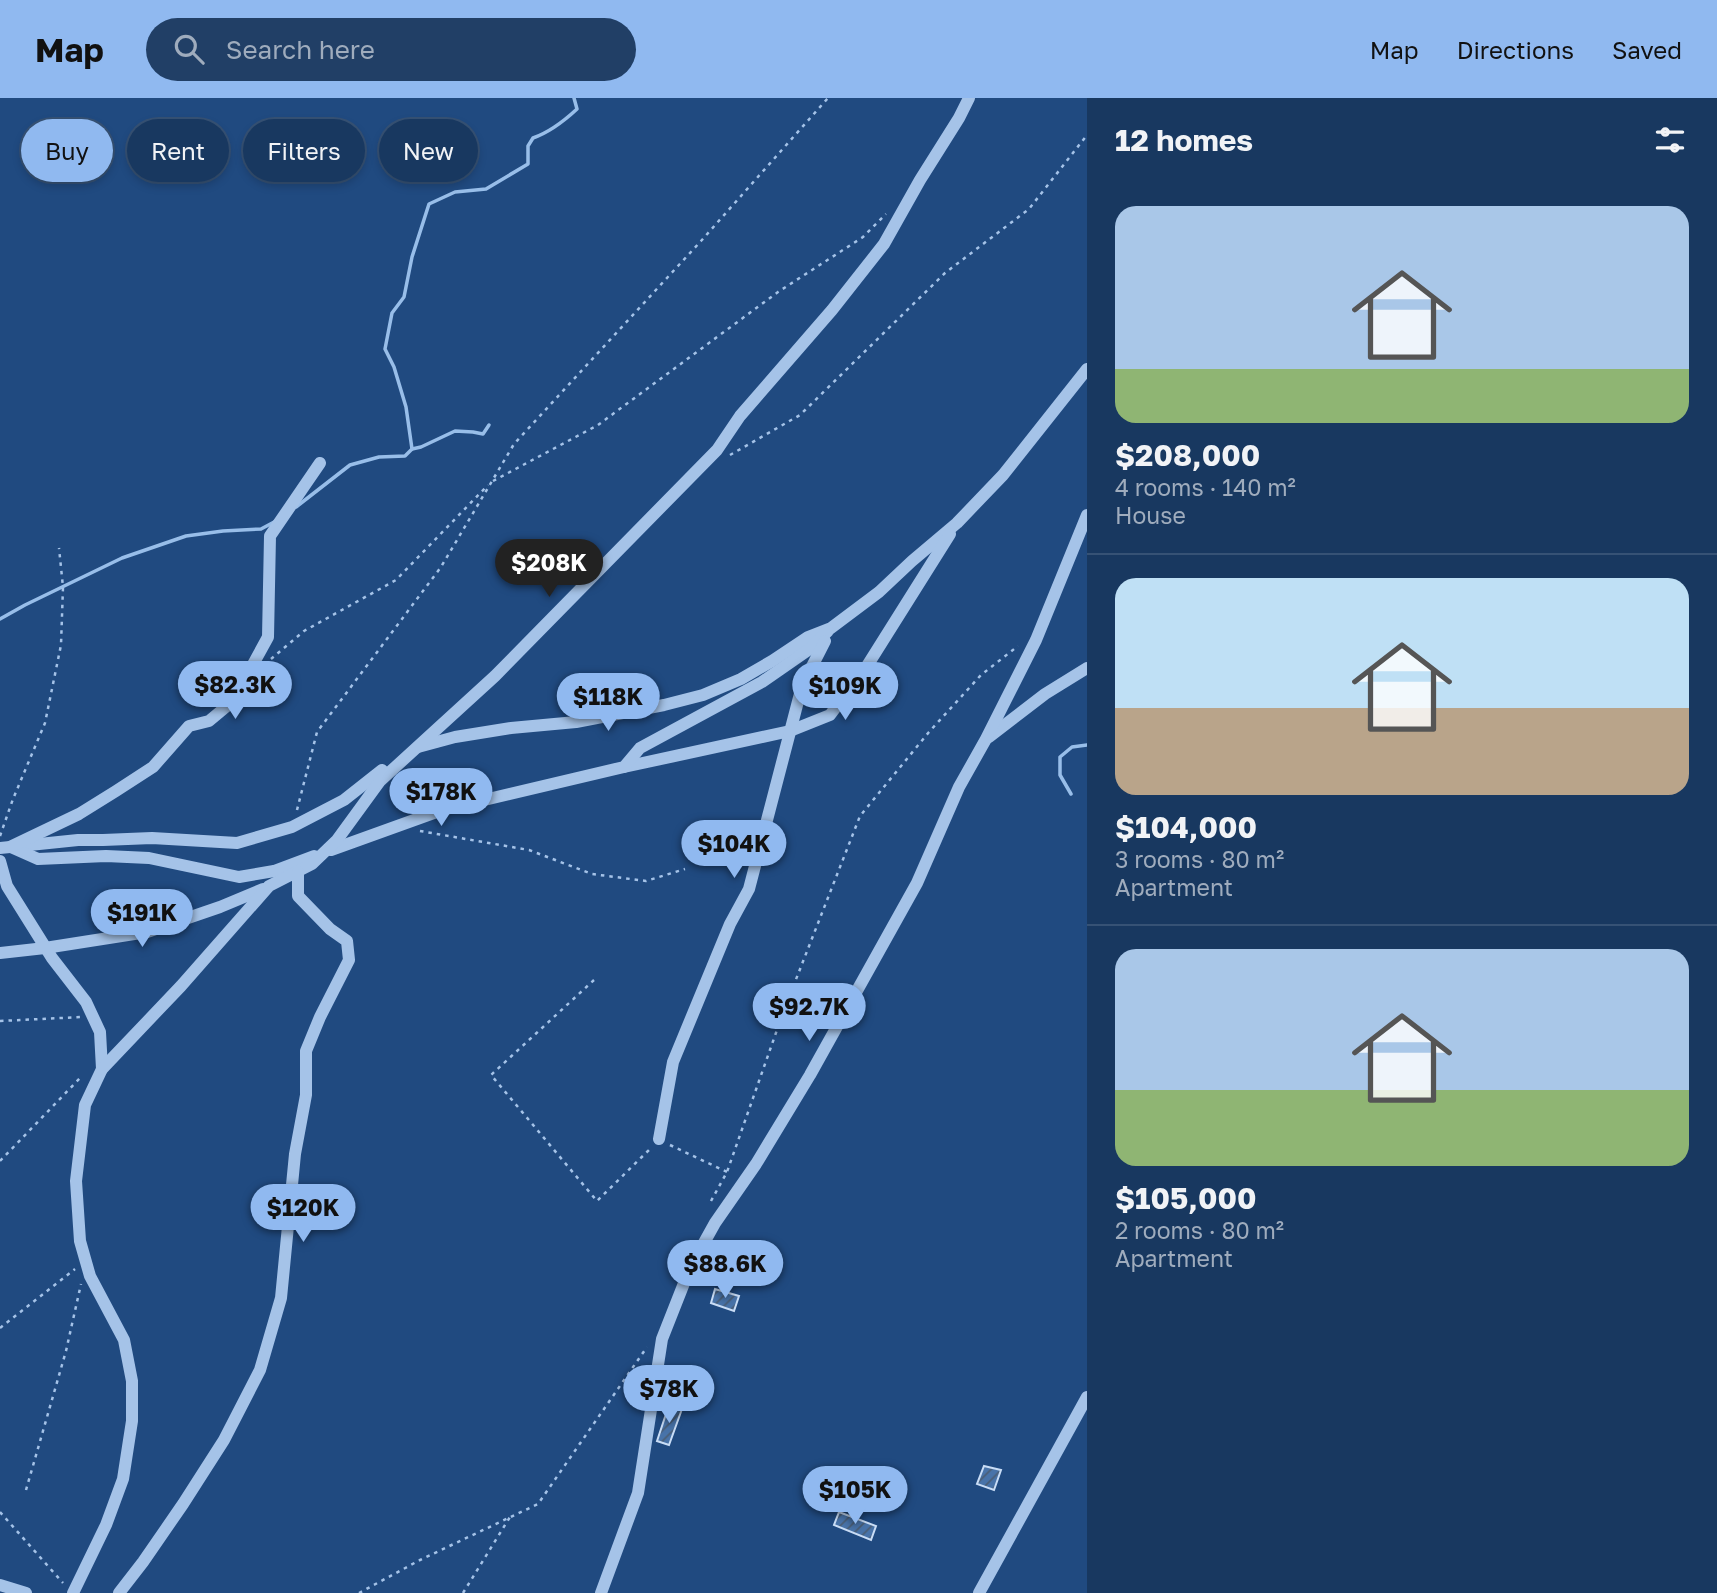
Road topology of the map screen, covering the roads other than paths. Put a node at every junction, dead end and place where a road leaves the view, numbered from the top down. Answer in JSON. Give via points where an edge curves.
{"nodes":[{"id":1,"x":969,"y":98,"type":"edge"},
{"id":2,"x":1087,"y":369,"type":"edge"},
{"id":3,"x":320,"y":463,"type":"dead end"},
{"id":4,"x":1087,"y":515,"type":"edge"},
{"id":5,"x":957,"y":523,"type":"junction"},
{"id":6,"x":831,"y":628,"type":"junction"},
{"id":7,"x":1087,"y":668,"type":"edge"},
{"id":8,"x":790,"y":731,"type":"junction"},
{"id":9,"x":986,"y":739,"type":"junction"},
{"id":10,"x":415,"y":748,"type":"junction"},
{"id":11,"x":624,"y":767,"type":"junction"},
{"id":12,"x":5,"y":847,"type":"edge"},
{"id":13,"x":324,"y":852,"type":"junction"},
{"id":14,"x":0,"y":861,"type":"edge"},
{"id":15,"x":298,"y":872,"type":"junction"},
{"id":16,"x":270,"y":886,"type":"junction"},
{"id":17,"x":45,"y":948,"type":"junction"},
{"id":18,"x":0,"y":953,"type":"edge"},
{"id":19,"x":102,"y":1069,"type":"junction"},
{"id":20,"x":659,"y":1139,"type":"road end"},
{"id":21,"x":1087,"y":1398,"type":"edge"},
{"id":22,"x":0,"y":1585,"type":"edge"},
{"id":23,"x":26,"y":1593,"type":"edge"},
{"id":24,"x":73,"y":1593,"type":"edge"},
{"id":25,"x":118,"y":1593,"type":"edge"},
{"id":26,"x":601,"y":1593,"type":"edge"},
{"id":27,"x":979,"y":1593,"type":"edge"}],
"edges":[{"from":1,"to":10,"type":"street","via":[[884,244],[740,416],[717,450],[495,676]]},
{"from":2,"to":5,"type":"street","via":[[1003,475]]},
{"from":3,"to":12,"type":"street","via":[[270,536],[268,637],[233,701],[209,721],[190,726],[153,767],[116,791],[79,814]]},
{"from":4,"to":9,"type":"street","via":[[1036,640]]},
{"from":5,"to":6,"type":"street"},
{"from":5,"to":8,"type":"street","via":[[867,666],[830,715]]},
{"from":6,"to":8,"type":"street","via":[[802,685]]},
{"from":6,"to":10,"type":"street","via":[[703,695],[576,722],[455,737]]},
{"from":6,"to":11,"type":"street","via":[[811,648],[762,681],[640,748]]},
{"from":7,"to":9,"type":"street"},
{"from":8,"to":11,"type":"street"},
{"from":8,"to":20,"type":"street","via":[[749,889],[673,1062]]},
{"from":9,"to":26,"type":"street","via":[[959,787],[917,883],[840,1023],[690,1268],[662,1339],[638,1493]]},
{"from":10,"to":12,"type":"street","via":[[344,800],[292,827],[237,843],[152,838]]},
{"from":10,"to":13,"type":"street","via":[[380,781]]},
{"from":11,"to":13,"type":"street","via":[[442,810]]},
{"from":12,"to":13,"type":"street","via":[[38,859],[149,858],[239,877],[274,871]]},
{"from":13,"to":15,"type":"street"},
{"from":14,"to":17,"type":"street","via":[[8,886]]},
{"from":15,"to":16,"type":"street"},
{"from":15,"to":25,"type":"street","via":[[298,896],[347,941],[349,960],[306,1051],[306,1095],[295,1154],[281,1298],[260,1370],[224,1440]]},
{"from":16,"to":17,"type":"street","via":[[147,932]]},
{"from":16,"to":19,"type":"street"},
{"from":17,"to":18,"type":"street"},
{"from":17,"to":19,"type":"street","via":[[93,1016],[100,1031]]},
{"from":19,"to":24,"type":"street","via":[[85,1105],[76,1181],[80,1241],[90,1276],[124,1340],[132,1381],[132,1421],[123,1479]]},
{"from":21,"to":27,"type":"street"},
{"from":22,"to":23,"type":"street"}]}
